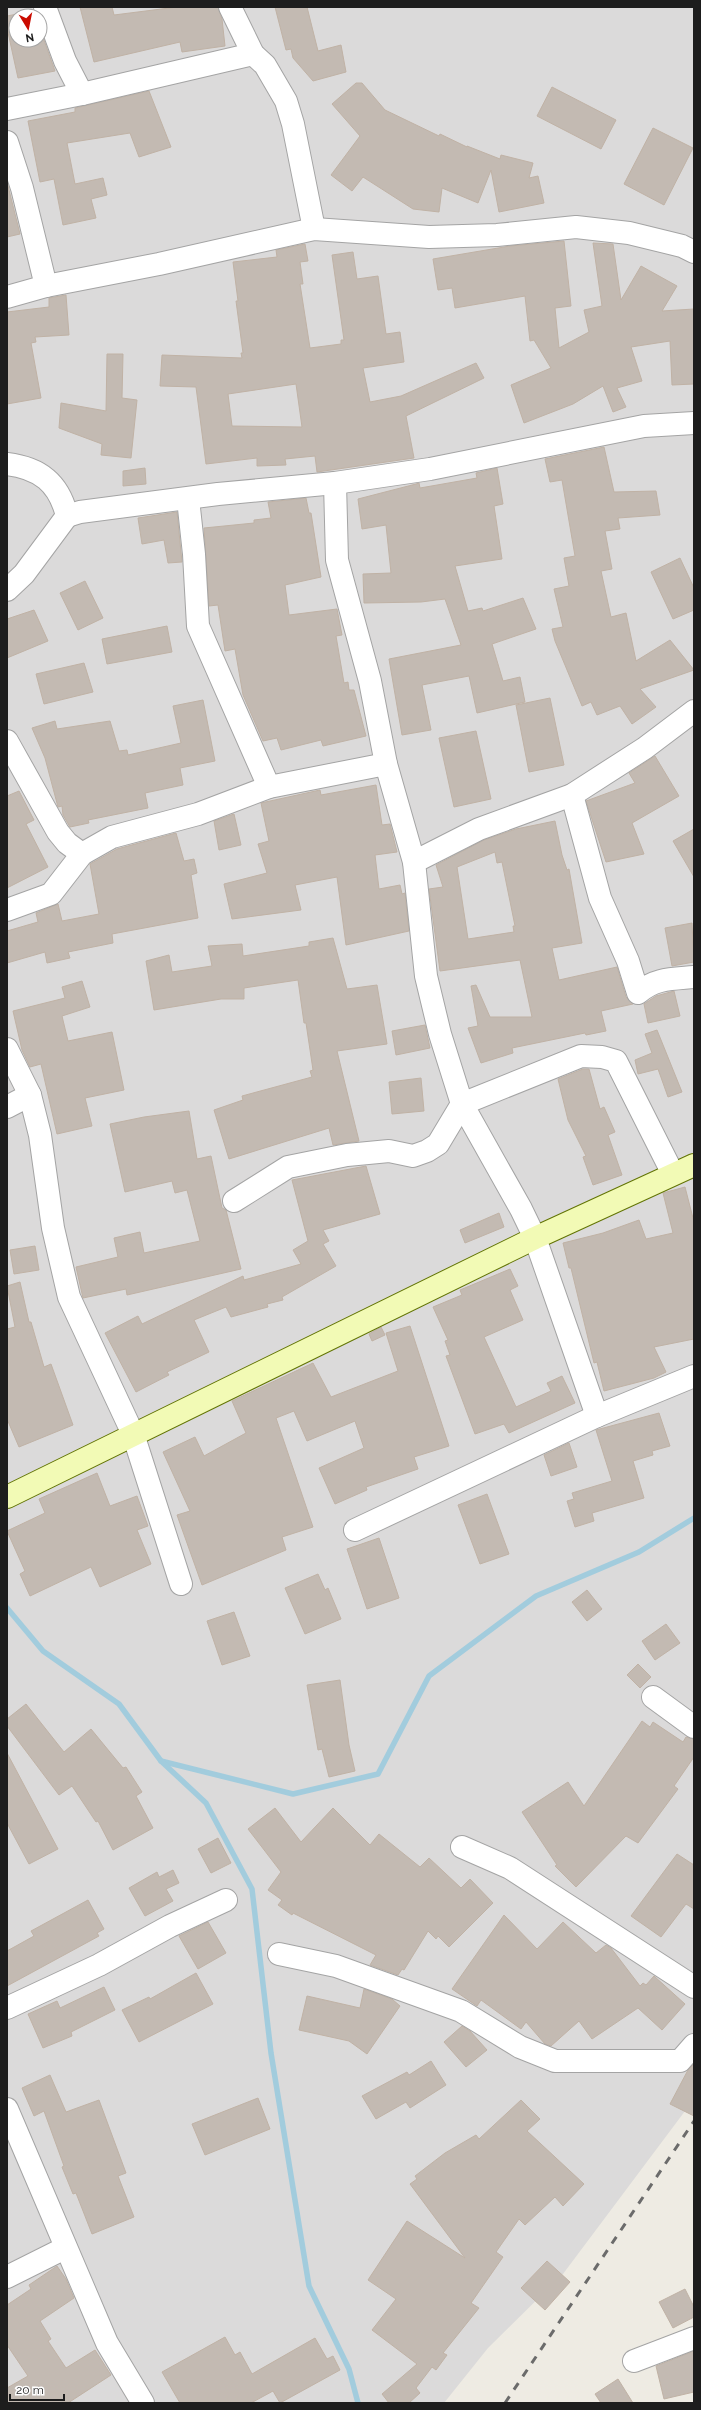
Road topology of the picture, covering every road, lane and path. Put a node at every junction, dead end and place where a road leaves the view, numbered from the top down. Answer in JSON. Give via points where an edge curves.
{"nodes":[{"id":1,"x":45,"y":7,"type":"edge"},
{"id":2,"x":230,"y":7,"type":"edge"},
{"id":3,"x":253,"y":54,"type":"junction"},
{"id":4,"x":82,"y":94,"type":"junction"},
{"id":5,"x":7,"y":109,"type":"edge"},
{"id":6,"x":7,"y":142,"type":"edge"},
{"id":7,"x":314,"y":229,"type":"junction"},
{"id":8,"x":694,"y":252,"type":"edge"},
{"id":9,"x":46,"y":286,"type":"junction"},
{"id":10,"x":7,"y":297,"type":"edge"},
{"id":11,"x":694,"y":423,"type":"edge"},
{"id":12,"x":7,"y":464,"type":"edge"},
{"id":13,"x":335,"y":483,"type":"junction"},
{"id":14,"x":188,"y":499,"type":"junction"},
{"id":15,"x":67,"y":516,"type":"junction"},
{"id":16,"x":7,"y":590,"type":"edge"},
{"id":17,"x":694,"y":711,"type":"edge"},
{"id":18,"x":7,"y":741,"type":"edge"},
{"id":19,"x":386,"y":764,"type":"junction"},
{"id":20,"x":269,"y":787,"type":"junction"},
{"id":21,"x":572,"y":795,"type":"junction"},
{"id":22,"x":82,"y":854,"type":"junction"},
{"id":23,"x":414,"y":862,"type":"junction"},
{"id":24,"x":7,"y":910,"type":"edge"},
{"id":25,"x":694,"y":977,"type":"edge"},
{"id":26,"x":7,"y":1049,"type":"edge"},
{"id":27,"x":30,"y":1095,"type":"junction"},
{"id":28,"x":462,"y":1104,"type":"junction"},
{"id":29,"x":7,"y":1107,"type":"edge"},
{"id":30,"x":694,"y":1165,"type":"edge"},
{"id":31,"x":672,"y":1174,"type":"junction"},
{"id":32,"x":234,"y":1201,"type":"dead end"},
{"id":33,"x":534,"y":1238,"type":"junction"},
{"id":34,"x":694,"y":1376,"type":"edge"},
{"id":35,"x":597,"y":1416,"type":"junction"},
{"id":36,"x":132,"y":1434,"type":"junction"},
{"id":37,"x":8,"y":1494,"type":"edge"},
{"id":38,"x":355,"y":1530,"type":"dead end"},
{"id":39,"x":181,"y":1584,"type":"dead end"},
{"id":40,"x":653,"y":1697,"type":"dead end"},
{"id":41,"x":694,"y":1726,"type":"edge"},
{"id":42,"x":462,"y":1847,"type":"dead end"},
{"id":43,"x":226,"y":1900,"type":"dead end"},
{"id":44,"x":279,"y":1954,"type":"dead end"},
{"id":45,"x":694,"y":1987,"type":"edge"},
{"id":46,"x":7,"y":2008,"type":"edge"},
{"id":47,"x":694,"y":2045,"type":"edge"},
{"id":48,"x":7,"y":2110,"type":"edge"},
{"id":49,"x":65,"y":2248,"type":"junction"},
{"id":50,"x":7,"y":2277,"type":"edge"},
{"id":51,"x":694,"y":2338,"type":"edge"},
{"id":52,"x":634,"y":2361,"type":"dead end"},
{"id":53,"x":136,"y":2400,"type":"edge"}],
"edges":[{"from":1,"to":4,"type":"street","via":[[65,61]]},
{"from":2,"to":3,"type":"street"},
{"from":3,"to":4,"type":"street"},
{"from":3,"to":7,"type":"street","via":[[265,66],[286,101]]},
{"from":4,"to":5,"type":"street"},
{"from":6,"to":9,"type":"street","via":[[22,188]]},
{"from":7,"to":8,"type":"street","via":[[429,237],[498,235],[576,227],[629,232],[682,246]]},
{"from":7,"to":9,"type":"street"},
{"from":9,"to":10,"type":"street"},
{"from":11,"to":13,"type":"street","via":[[644,426],[430,468]]},
{"from":12,"to":15,"type":"street","via":[[27,467],[54,485],[63,500]]},
{"from":13,"to":14,"type":"street"},
{"from":13,"to":19,"type":"street","via":[[337,560],[370,681]]},
{"from":14,"to":15,"type":"street","via":[[80,512]]},
{"from":14,"to":20,"type":"street","via":[[198,626]]},
{"from":15,"to":16,"type":"street","via":[[24,574]]},
{"from":17,"to":21,"type":"street","via":[[645,748]]},
{"from":18,"to":22,"type":"street","via":[[58,832],[67,843]]},
{"from":19,"to":20,"type":"street"},
{"from":19,"to":23,"type":"street"},
{"from":20,"to":22,"type":"street","via":[[198,814],[112,837]]},
{"from":21,"to":23,"type":"street","via":[[479,828]]},
{"from":21,"to":25,"type":"street","via":[[600,898],[628,961],[638,993],[648,984],[660,980]]},
{"from":22,"to":24,"type":"street","via":[[51,894]]},
{"from":23,"to":28,"type":"street","via":[[426,976],[440,1034]]},
{"from":26,"to":27,"type":"street"},
{"from":27,"to":29,"type":"street"},
{"from":27,"to":36,"type":"street","via":[[40,1135],[53,1228],[69,1297]]},
{"from":28,"to":31,"type":"street","via":[[581,1056],[616,1061]]},
{"from":28,"to":32,"type":"street","via":[[438,1144],[427,1151],[413,1156],[389,1151],[347,1155],[288,1168]]},
{"from":28,"to":33,"type":"street","via":[[521,1209]]},
{"from":30,"to":31,"type":"street"},
{"from":31,"to":33,"type":"street"},
{"from":33,"to":35,"type":"street"},
{"from":33,"to":36,"type":"street"},
{"from":34,"to":35,"type":"street"},
{"from":35,"to":38,"type":"street"},
{"from":36,"to":37,"type":"street"},
{"from":36,"to":39,"type":"street"},
{"from":40,"to":41,"type":"street"},
{"from":42,"to":45,"type":"street","via":[[510,1868]]},
{"from":43,"to":46,"type":"street","via":[[164,1929],[99,1965]]},
{"from":44,"to":47,"type":"street","via":[[336,1966],[461,2011],[520,2047],[555,2061],[680,2061]]},
{"from":48,"to":49,"type":"street"},
{"from":49,"to":50,"type":"street"},
{"from":49,"to":53,"type":"street","via":[[107,2343]]},
{"from":51,"to":52,"type":"street"}]}
